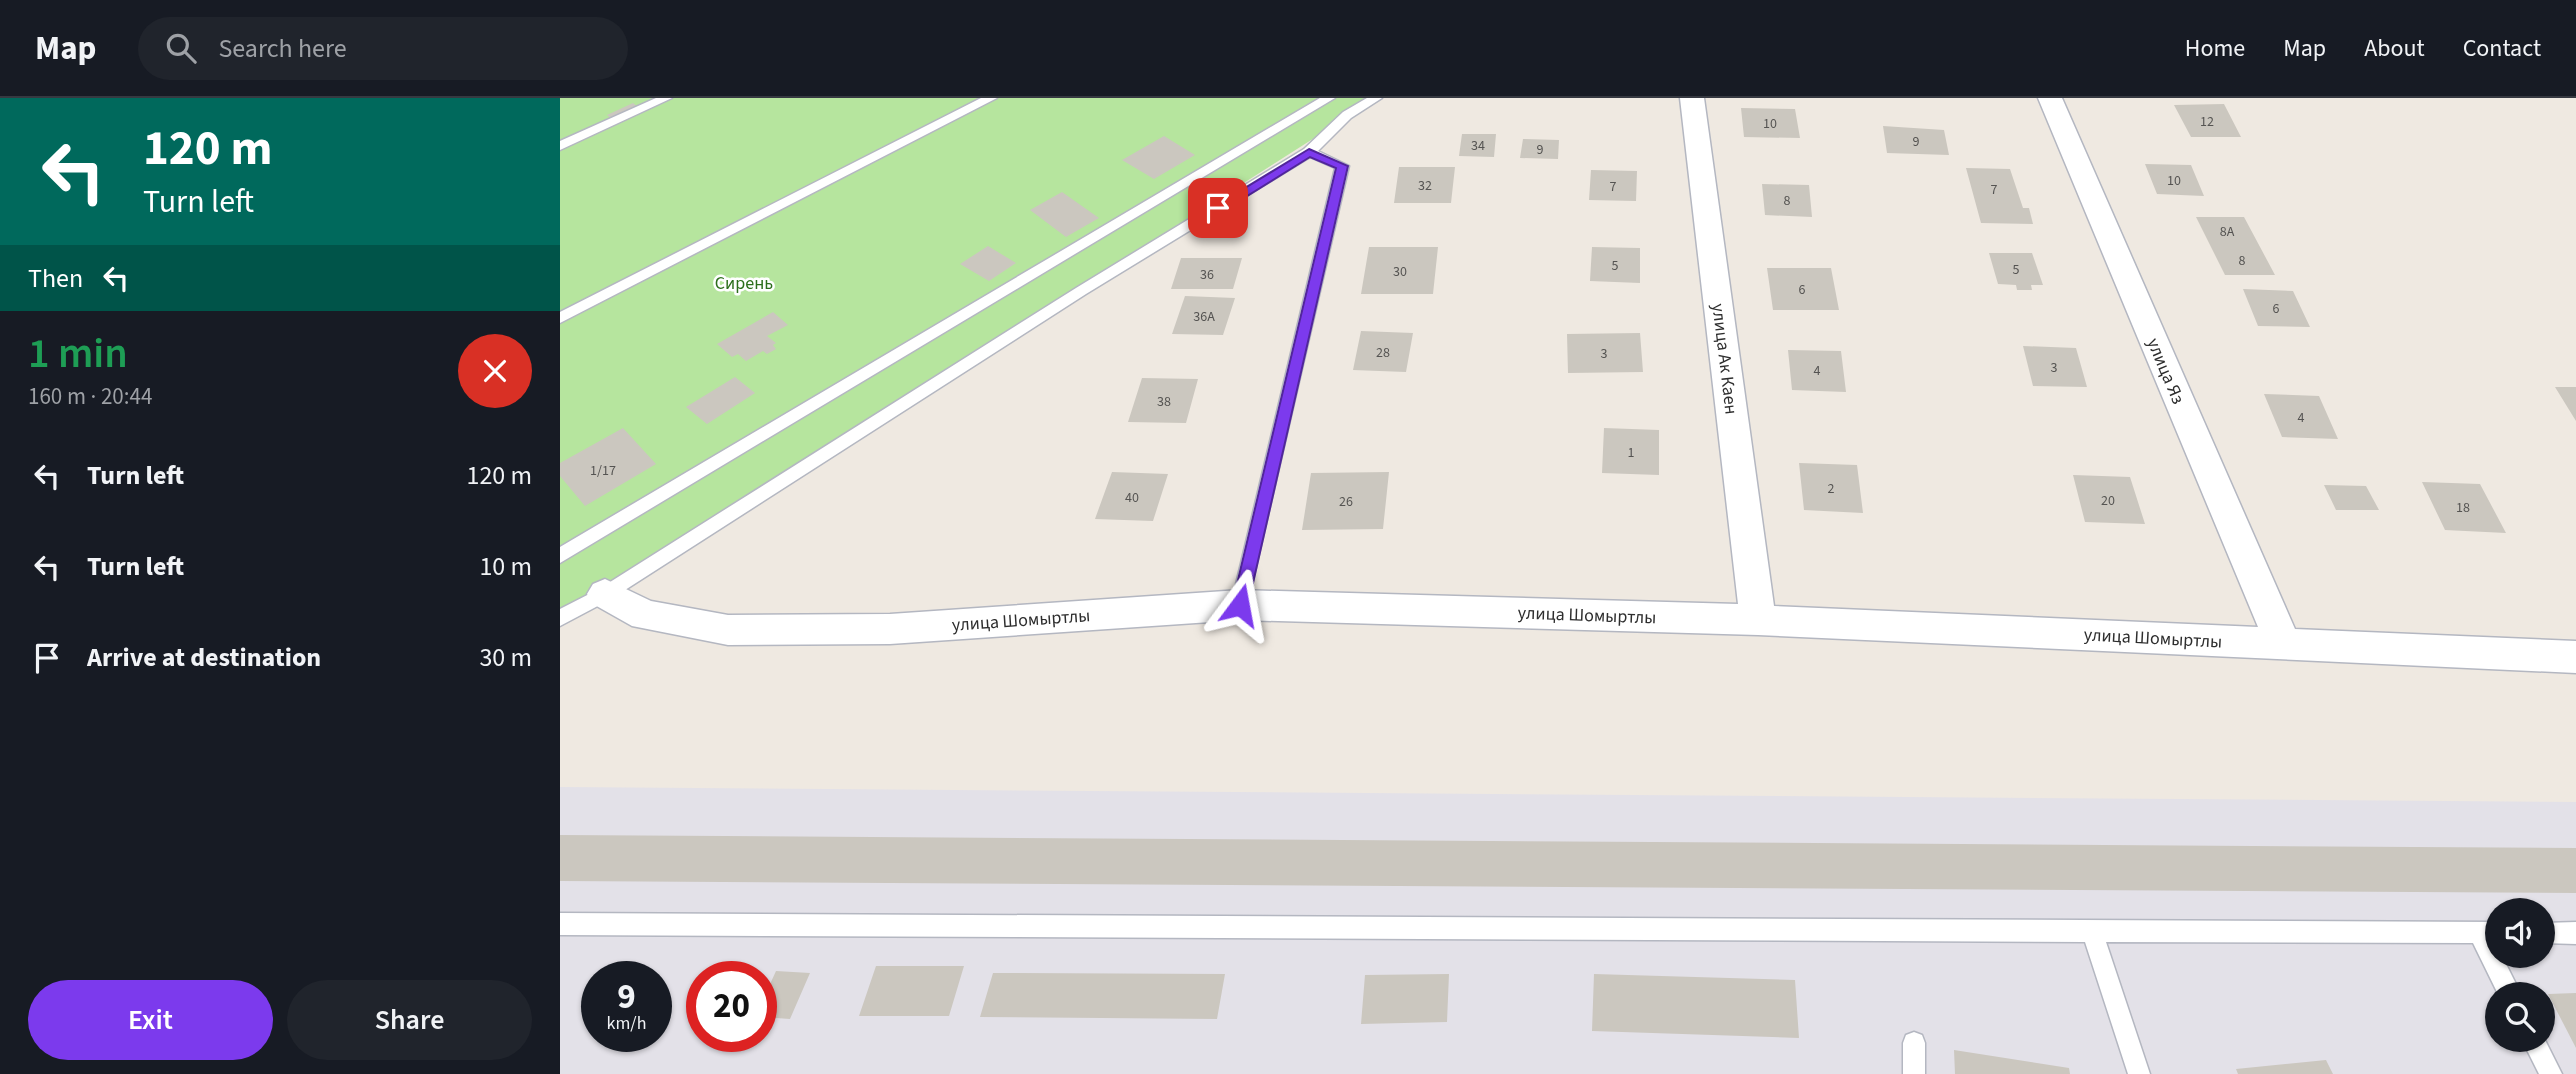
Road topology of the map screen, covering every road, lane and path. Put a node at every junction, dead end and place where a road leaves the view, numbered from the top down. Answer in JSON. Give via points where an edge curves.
{"nodes":[{"id":1,"x":666,"y":98,"type":"edge"},
{"id":2,"x":991,"y":98,"type":"edge"},
{"id":3,"x":1329,"y":98,"type":"edge"},
{"id":4,"x":1376,"y":98,"type":"edge"},
{"id":5,"x":1692,"y":98,"type":"edge"},
{"id":6,"x":2050,"y":98,"type":"edge"},
{"id":7,"x":560,"y":146,"type":"edge"},
{"id":8,"x":1309,"y":152,"type":"junction"},
{"id":9,"x":560,"y":318,"type":"edge"},
{"id":10,"x":560,"y":556,"type":"edge"},
{"id":11,"x":605,"y":594,"type":"junction"},
{"id":12,"x":1240,"y":605,"type":"junction"},
{"id":13,"x":560,"y":618,"type":"edge"},
{"id":14,"x":1758,"y":620,"type":"junction"},
{"id":15,"x":2283,"y":643,"type":"junction"},
{"id":16,"x":2576,"y":657,"type":"edge"},
{"id":17,"x":560,"y":924,"type":"edge"},
{"id":18,"x":2092,"y":931,"type":"junction"},
{"id":19,"x":2485,"y":933,"type":"edge"},
{"id":20,"x":2555,"y":933,"type":"edge"},
{"id":21,"x":2576,"y":933,"type":"edge"},
{"id":22,"x":1914,"y":1043,"type":"dead end"},
{"id":23,"x":2539,"y":1052,"type":"edge"},
{"id":24,"x":1914,"y":1074,"type":"edge"},
{"id":25,"x":2139,"y":1074,"type":"edge"},
{"id":26,"x":2551,"y":1074,"type":"edge"}],
"edges":[{"from":1,"to":7,"type":"lane"},
{"from":2,"to":9,"type":"lane"},
{"from":3,"to":10,"type":"lane"},
{"from":4,"to":8,"type":"lane","via":[[1347,115]]},
{"from":5,"to":14,"type":"street","name":"улица Ак Каен"},
{"from":6,"to":15,"type":"street","name":"улица Яз"},
{"from":8,"to":11,"type":"lane","via":[[1081,291]]},
{"from":8,"to":12,"type":"lane","via":[[1342,166]]},
{"from":11,"to":12,"type":"street","name":"улица Шомыртлы","via":[[645,615],[728,630],[890,629]]},
{"from":11,"to":13,"type":"lane"},
{"from":12,"to":14,"type":"street","name":"улица Шомыртлы"},
{"from":14,"to":15,"type":"street","name":"улица Шомыртлы"},
{"from":15,"to":16,"type":"street","name":"улица Шомыртлы"},
{"from":17,"to":18,"type":"lane"},
{"from":18,"to":19,"type":"lane"},
{"from":18,"to":25,"type":"lane"},
{"from":20,"to":21,"type":"lane"},
{"from":22,"to":24,"type":"lane"},
{"from":23,"to":26,"type":"lane"}]}
